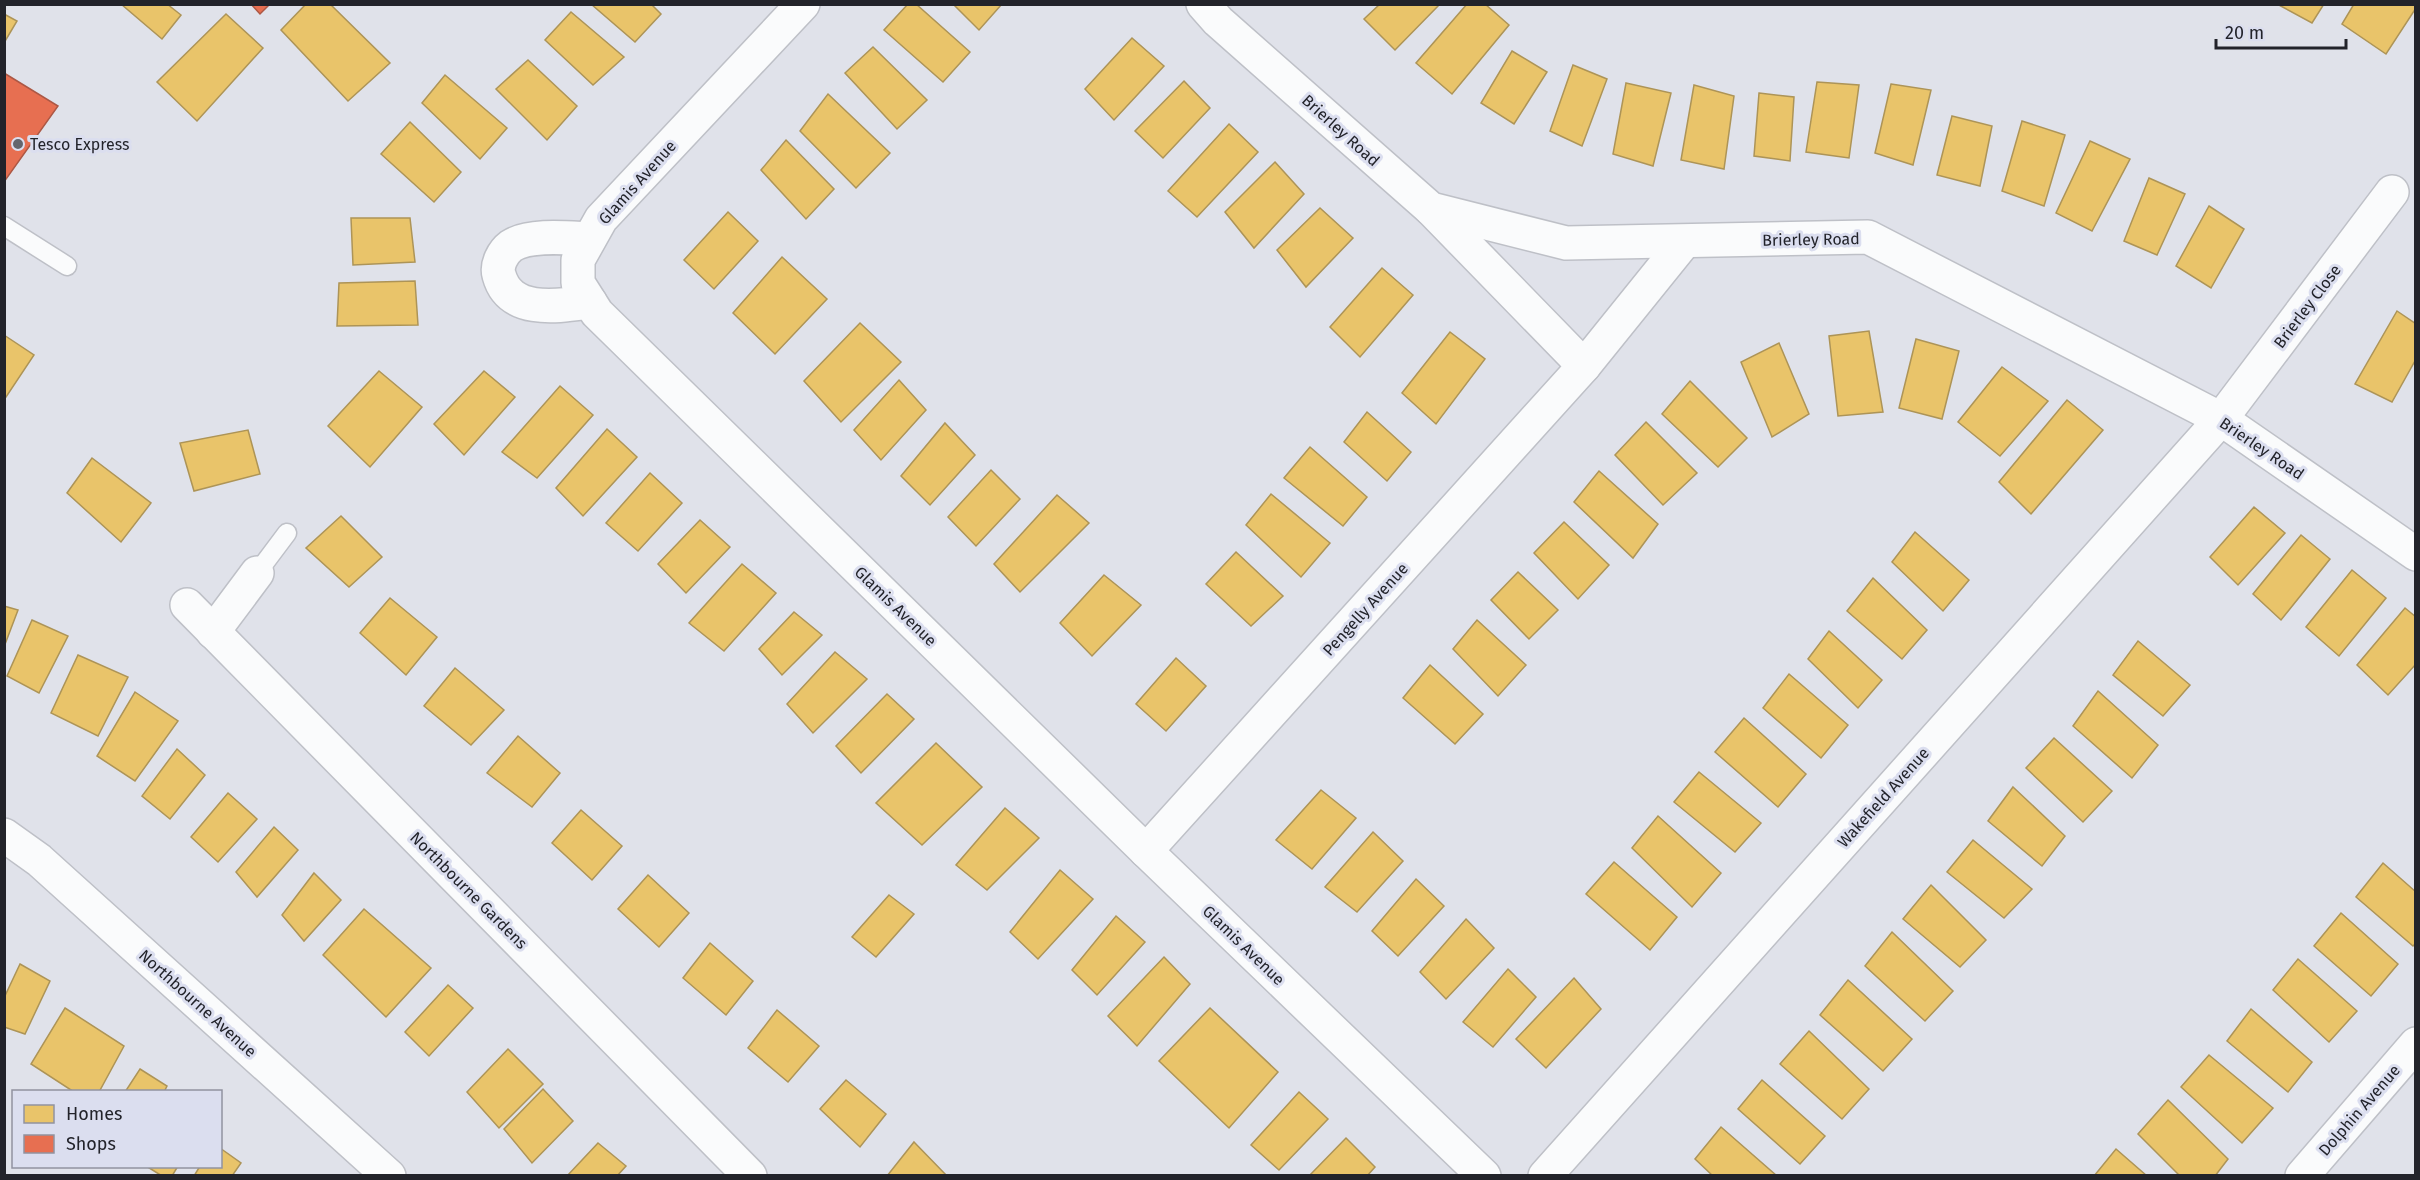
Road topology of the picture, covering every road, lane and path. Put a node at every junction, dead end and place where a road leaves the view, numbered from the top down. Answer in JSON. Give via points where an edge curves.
{"nodes":[{"id":1,"x":803,"y":4,"type":"edge"},
{"id":2,"x":1203,"y":4,"type":"edge"},
{"id":3,"x":2392,"y":192,"type":"dead end"},
{"id":4,"x":1431,"y":210,"type":"junction"},
{"id":5,"x":4,"y":226,"type":"edge"},
{"id":6,"x":589,"y":239,"type":"junction"},
{"id":7,"x":1684,"y":242,"type":"junction"},
{"id":8,"x":67,"y":266,"type":"dead end"},
{"id":9,"x":590,"y":302,"type":"junction"},
{"id":10,"x":1584,"y":366,"type":"junction"},
{"id":11,"x":2222,"y":419,"type":"junction"},
{"id":12,"x":287,"y":533,"type":"dead end"},
{"id":13,"x":2415,"y":554,"type":"edge"},
{"id":14,"x":257,"y":573,"type":"joint"},
{"id":15,"x":187,"y":605,"type":"dead end"},
{"id":16,"x":213,"y":632,"type":"junction"},
{"id":17,"x":4,"y":835,"type":"edge"},
{"id":18,"x":1146,"y":851,"type":"junction"},
{"id":19,"x":2415,"y":1044,"type":"edge"},
{"id":20,"x":389,"y":1176,"type":"edge"},
{"id":21,"x":750,"y":1176,"type":"edge"},
{"id":22,"x":1484,"y":1176,"type":"edge"},
{"id":23,"x":1545,"y":1176,"type":"edge"},
{"id":24,"x":2302,"y":1176,"type":"edge"}],
"edges":[{"from":1,"to":6,"type":"street","name":"Glamis Avenue","via":[[601,219]]},
{"from":2,"to":4,"type":"street","name":"Brierley Road"},
{"from":3,"to":11,"type":"street","name":"Brierley Close"},
{"from":4,"to":7,"type":"street","name":"Brierley Road","via":[[1566,243]]},
{"from":4,"to":10,"type":"street"},
{"from":5,"to":8,"type":"lane"},
{"from":6,"to":9,"type":"street","name":"Glamis Avenue","via":[[578,260],[578,283]]},
{"from":6,"to":9,"type":"street","via":[[527,240],[511,247],[498,270],[508,293],[523,302],[547,308]]},
{"from":7,"to":10,"type":"street","name":"Pengelly Avenue"},
{"from":7,"to":11,"type":"street","name":"Brierley Road","via":[[1868,237]]},
{"from":9,"to":18,"type":"street","name":"Glamis Avenue"},
{"from":10,"to":18,"type":"street","name":"Pengelly Avenue"},
{"from":11,"to":13,"type":"street","name":"Brierley Road"},
{"from":11,"to":23,"type":"street","name":"Wakefield Avenue"},
{"from":12,"to":14,"type":"lane"},
{"from":14,"to":16,"type":"street"},
{"from":15,"to":16,"type":"street","name":"Northbourne Gardens"},
{"from":16,"to":21,"type":"street","name":"Northbourne Gardens"},
{"from":17,"to":20,"type":"street","name":"Northbourne Avenue","via":[[39,860]]},
{"from":18,"to":22,"type":"street","name":"Glamis Avenue"},
{"from":19,"to":24,"type":"street","name":"Dolphin Avenue"}]}
